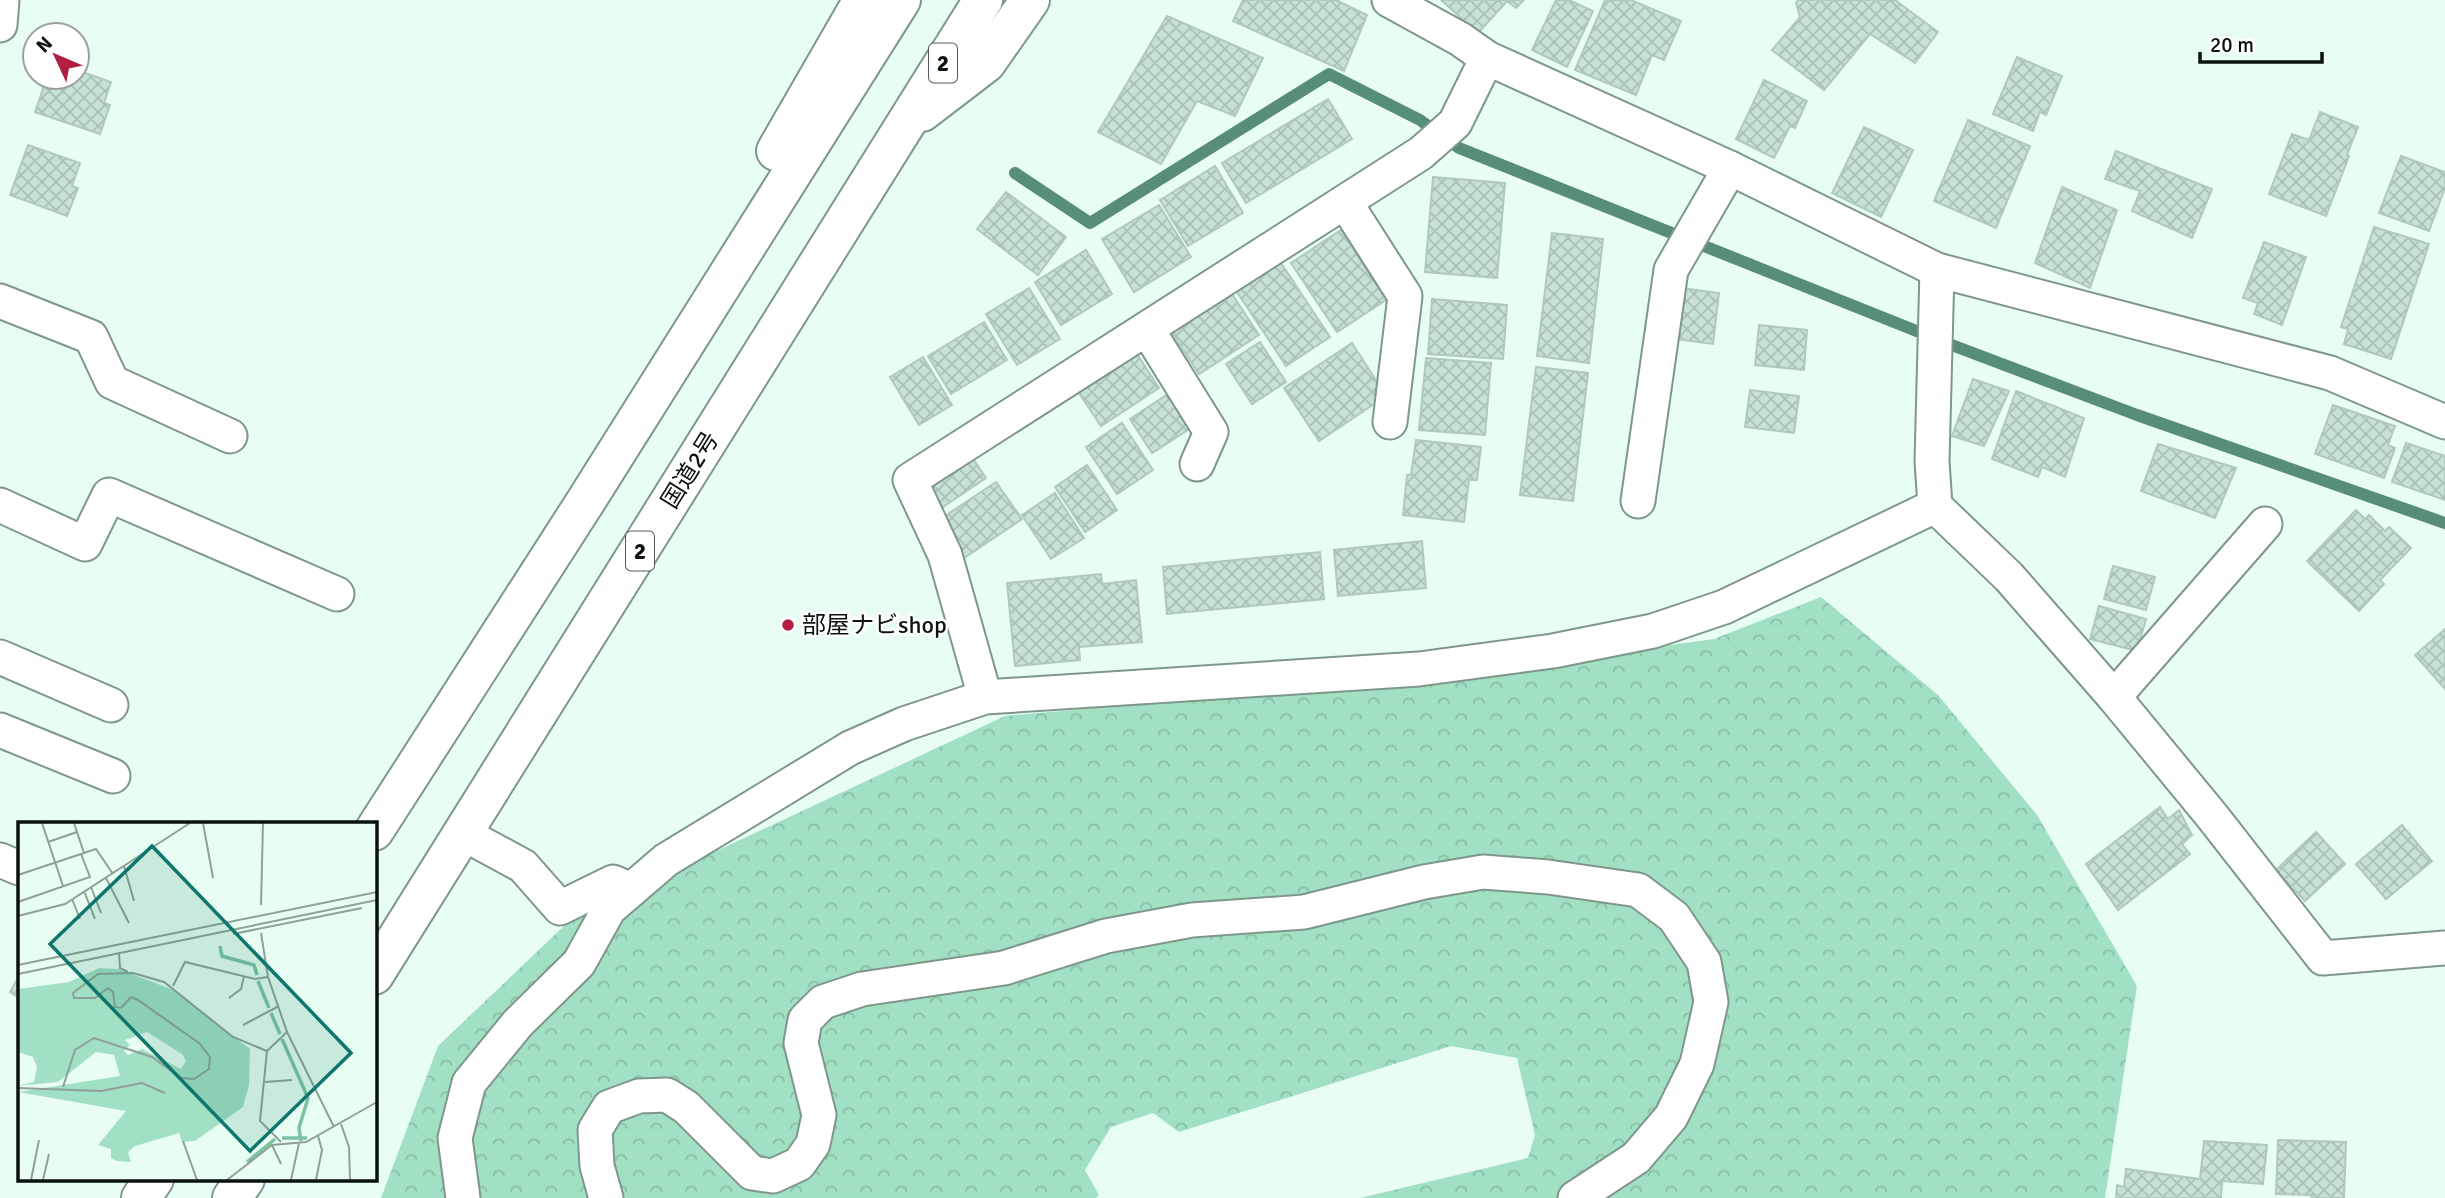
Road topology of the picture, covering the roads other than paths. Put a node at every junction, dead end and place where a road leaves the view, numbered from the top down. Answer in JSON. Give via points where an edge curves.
{"nodes":[{"id":1,"x":2,"y":0,"type":"edge"},
{"id":2,"x":863,"y":0,"type":"edge"},
{"id":3,"x":901,"y":0,"type":"edge"},
{"id":4,"x":983,"y":0,"type":"edge"},
{"id":5,"x":1030,"y":0,"type":"edge"},
{"id":6,"x":1389,"y":0,"type":"edge"},
{"id":7,"x":0,"y":25,"type":"edge"},
{"id":8,"x":1487,"y":58,"type":"junction"},
{"id":9,"x":904,"y":126,"type":"junction"},
{"id":10,"x":1730,"y":168,"type":"junction"},
{"id":11,"x":1345,"y":202,"type":"junction"},
{"id":12,"x":1937,"y":270,"type":"junction"},
{"id":13,"x":0,"y":301,"type":"edge"},
{"id":14,"x":1147,"y":329,"type":"junction"},
{"id":15,"x":1390,"y":422,"type":"dead end"},
{"id":16,"x":2445,"y":422,"type":"edge"},
{"id":17,"x":230,"y":436,"type":"dead end"},
{"id":18,"x":1197,"y":464,"type":"dead end"},
{"id":19,"x":1638,"y":501,"type":"dead end"},
{"id":20,"x":584,"y":503,"type":"junction"},
{"id":21,"x":0,"y":505,"type":"edge"},
{"id":22,"x":1935,"y":506,"type":"junction"},
{"id":23,"x":2265,"y":524,"type":"dead end"},
{"id":24,"x":337,"y":594,"type":"dead end"},
{"id":25,"x":0,"y":657,"type":"edge"},
{"id":26,"x":2114,"y":697,"type":"junction"},
{"id":27,"x":985,"y":698,"type":"junction"},
{"id":28,"x":111,"y":705,"type":"dead end"},
{"id":29,"x":0,"y":730,"type":"edge"},
{"id":30,"x":113,"y":776,"type":"dead end"},
{"id":31,"x":376,"y":828,"type":"edge"},
{"id":32,"x":464,"y":834,"type":"junction"},
{"id":33,"x":0,"y":860,"type":"edge"},
{"id":34,"x":18,"y":868,"type":"edge"},
{"id":35,"x":631,"y":890,"type":"junction"},
{"id":36,"x":2445,"y":948,"type":"edge"},
{"id":37,"x":376,"y":972,"type":"edge"},
{"id":38,"x":152,"y":1180,"type":"edge"},
{"id":39,"x":244,"y":1180,"type":"edge"},
{"id":40,"x":141,"y":1198,"type":"edge"},
{"id":41,"x":232,"y":1198,"type":"edge"},
{"id":42,"x":463,"y":1198,"type":"edge"},
{"id":43,"x":606,"y":1198,"type":"edge"},
{"id":44,"x":1575,"y":1198,"type":"edge"}],
"edges":[{"from":1,"to":7,"type":"street"},
{"from":2,"to":20,"type":"highway"},
{"from":3,"to":20,"type":"highway"},
{"from":4,"to":9,"type":"highway","name":"国道2号","number":"2"},
{"from":5,"to":9,"type":"highway","via":[[986,63]]},
{"from":6,"to":8,"type":"street"},
{"from":8,"to":10,"type":"street"},
{"from":8,"to":11,"type":"street","via":[[1455,123],[1421,153]]},
{"from":9,"to":32,"type":"highway","name":"国道2号","number":"2"},
{"from":10,"to":12,"type":"street"},
{"from":10,"to":19,"type":"street","via":[[1671,270]]},
{"from":11,"to":14,"type":"street"},
{"from":11,"to":15,"type":"street","via":[[1405,296]]},
{"from":12,"to":16,"type":"street","via":[[2330,373]]},
{"from":12,"to":22,"type":"street"},
{"from":13,"to":17,"type":"street","via":[[91,337],[112,382]]},
{"from":14,"to":18,"type":"street","via":[[1211,432]]},
{"from":14,"to":27,"type":"street","via":[[910,480],[945,555]]},
{"from":20,"to":31,"type":"highway"},
{"from":21,"to":24,"type":"street","via":[[85,544],[109,495]]},
{"from":22,"to":26,"type":"street","via":[[2009,577]]},
{"from":22,"to":27,"type":"street","via":[[1724,607],[1653,631],[1553,651],[1419,669]]},
{"from":23,"to":26,"type":"street"},
{"from":25,"to":28,"type":"street"},
{"from":26,"to":36,"type":"street","via":[[2323,958]]},
{"from":27,"to":35,"type":"street","via":[[904,724],[850,748],[666,860]]},
{"from":29,"to":30,"type":"street"},
{"from":32,"to":35,"type":"street","via":[[523,866],[560,908],[613,882]]},
{"from":32,"to":37,"type":"highway","name":"国道2号","number":"2"},
{"from":33,"to":34,"type":"street"},
{"from":35,"to":42,"type":"street","via":[[609,909],[579,963],[518,1023],[469,1083],[455,1138]]},
{"from":38,"to":40,"type":"highway"},
{"from":39,"to":41,"type":"highway"},
{"from":43,"to":44,"type":"street","via":[[597,1166],[595,1130],[609,1107],[639,1096],[667,1095],[686,1107],[752,1172],[773,1176],[799,1164],[813,1144],[819,1115],[801,1043],[805,1020],[823,1002],[862,989],[1004,968],[1107,936],[1192,920],[1304,912],[1424,882],[1483,873],[1638,890],[1674,918],[1704,962],[1712,1002],[1697,1064],[1671,1117],[1636,1158]]}]}
